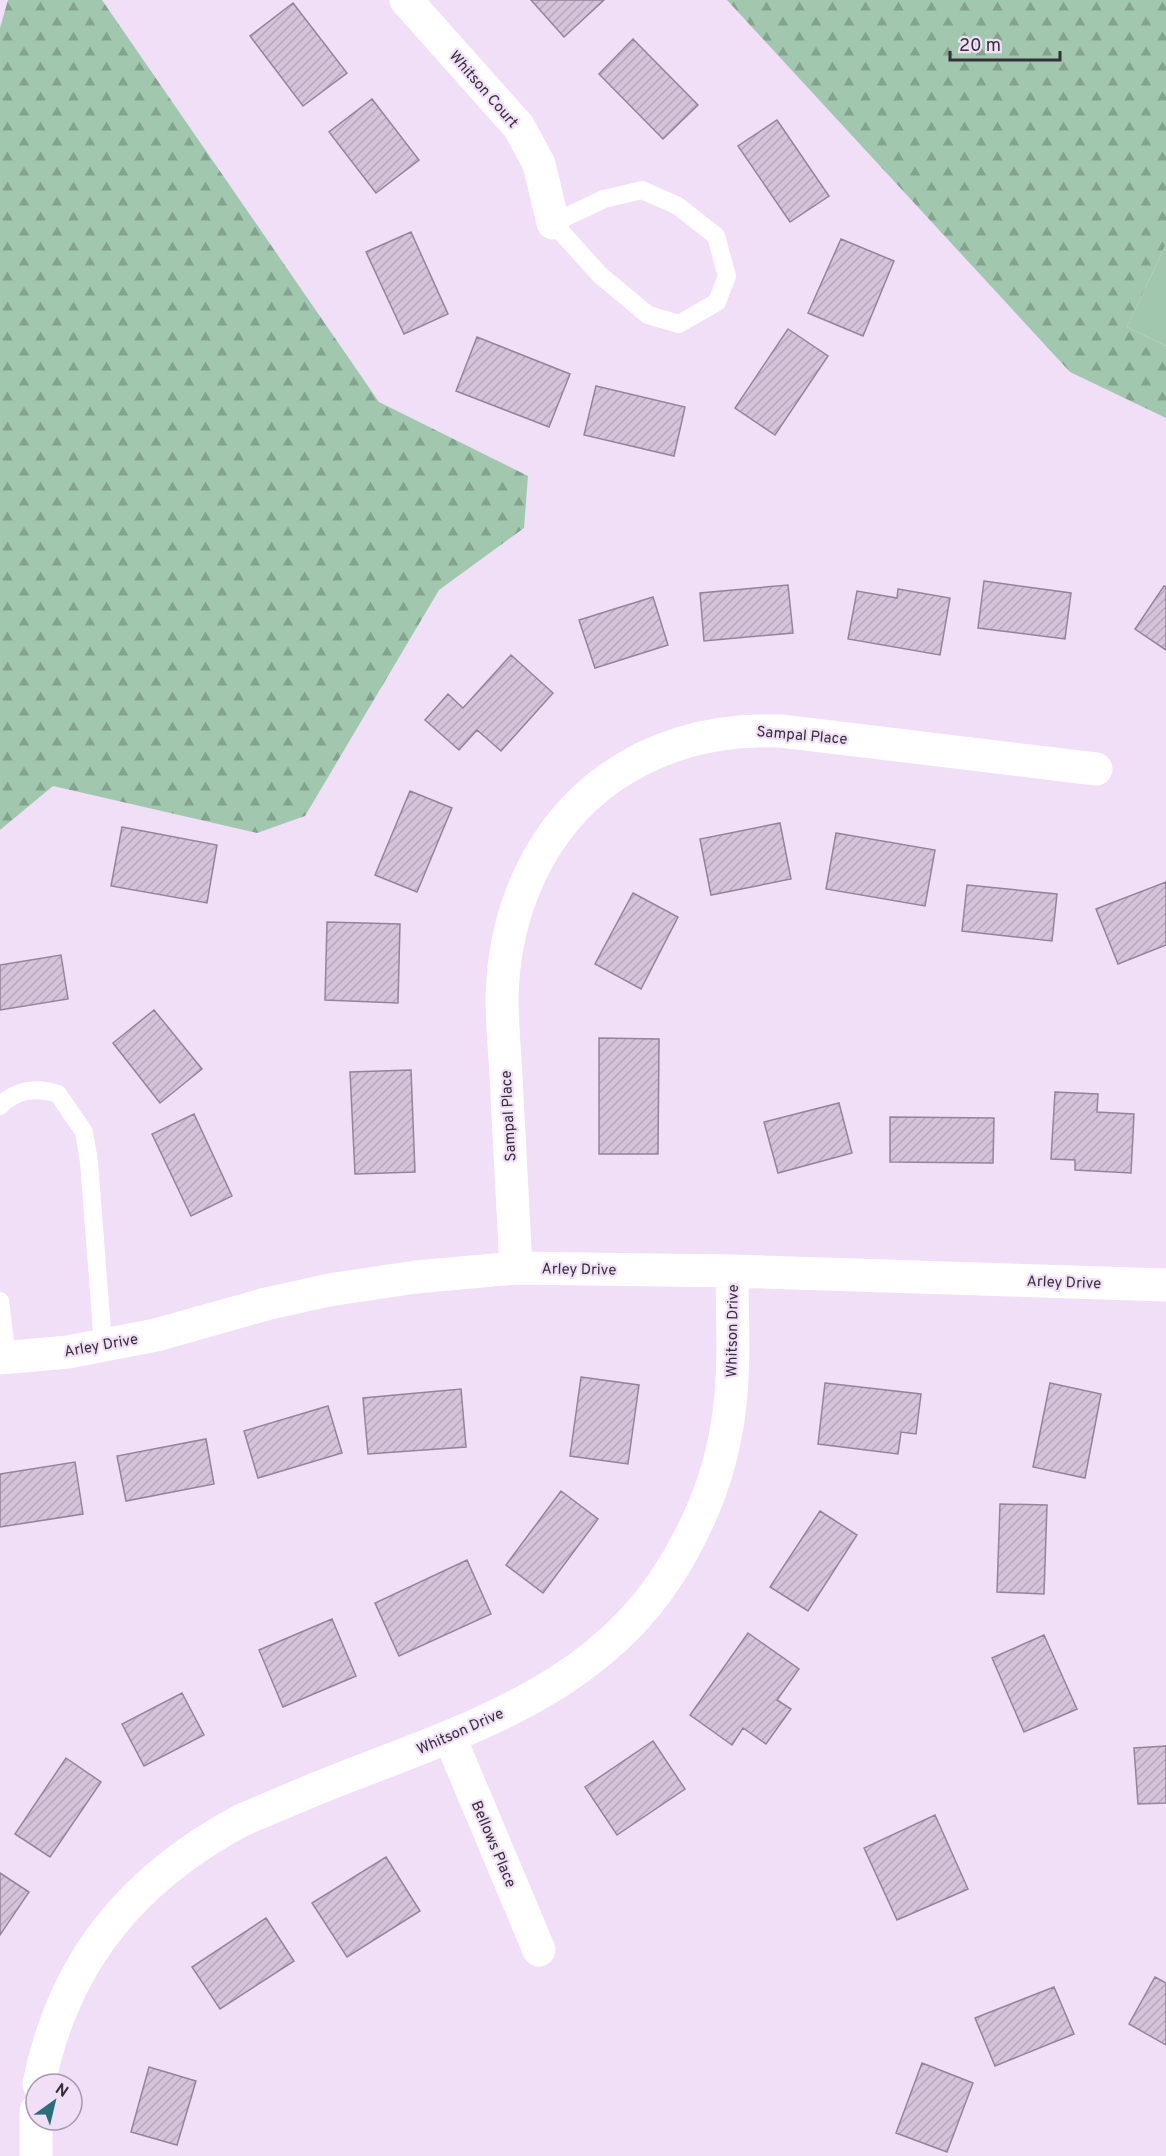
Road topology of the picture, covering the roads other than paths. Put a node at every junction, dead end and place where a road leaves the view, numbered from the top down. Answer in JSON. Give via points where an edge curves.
{"nodes":[{"id":1,"x":406,"y":0,"type":"edge"},
{"id":2,"x":553,"y":223,"type":"junction"},
{"id":3,"x":1096,"y":769,"type":"dead end"},
{"id":4,"x":0,"y":1106,"type":"edge"},
{"id":5,"x":516,"y":1268,"type":"junction"},
{"id":6,"x":732,"y":1271,"type":"junction"},
{"id":7,"x":1166,"y":1285,"type":"edge"},
{"id":8,"x":0,"y":1301,"type":"edge"},
{"id":9,"x":104,"y":1344,"type":"junction"},
{"id":10,"x":4,"y":1358,"type":"edge"},
{"id":11,"x":450,"y":1738,"type":"junction"},
{"id":12,"x":538,"y":1950,"type":"dead end"},
{"id":13,"x":42,"y":2072,"type":"edge"},
{"id":14,"x":36,"y":2132,"type":"edge"},
{"id":15,"x":36,"y":2156,"type":"edge"}],
"edges":[{"from":1,"to":2,"type":"street","name":"Whitson Court","via":[[519,127],[540,164]]},
{"from":2,"to":2,"type":"lane","via":[[604,198],[642,190],[678,206],[716,236],[727,276],[717,302],[679,324],[648,315],[600,275]]},
{"from":3,"to":5,"type":"street","name":"Sampal Place","via":[[749,730],[705,735],[650,753],[597,787],[565,819],[538,856],[519,897],[507,944],[502,998]]},
{"from":4,"to":9,"type":"lane","via":[[9,1097],[39,1088],[58,1094],[84,1132]]},
{"from":5,"to":6,"type":"street","name":"Arley Drive"},
{"from":5,"to":9,"type":"street","name":"Arley Drive","via":[[329,1290],[156,1335]]},
{"from":6,"to":7,"type":"street","name":"Arley Drive"},
{"from":6,"to":11,"type":"street","name":"Whitson Drive","via":[[728,1425],[719,1467],[704,1508],[676,1566],[637,1618],[585,1665],[534,1697]]},
{"from":8,"to":10,"type":"lane"},
{"from":9,"to":10,"type":"street","name":"Arley Drive"},
{"from":11,"to":12,"type":"street","name":"Bellows Place"},
{"from":11,"to":13,"type":"street","name":"Whitson Drive","via":[[242,1820],[174,1863],[131,1901],[94,1946],[62,2002]]},
{"from":14,"to":15,"type":"street"}]}
